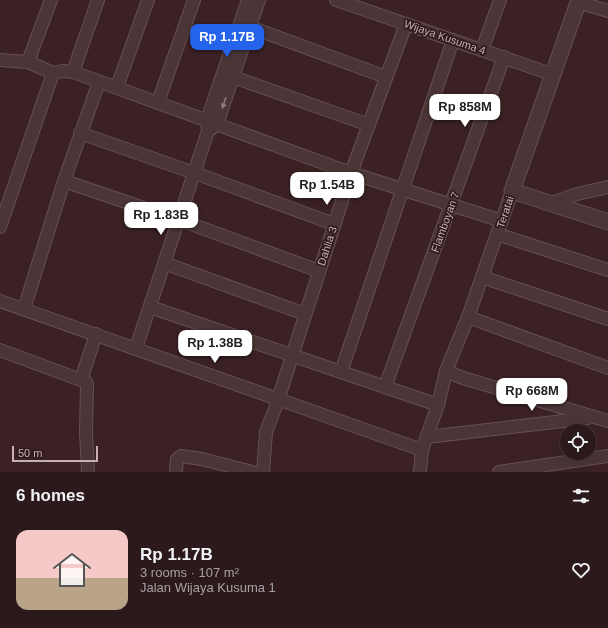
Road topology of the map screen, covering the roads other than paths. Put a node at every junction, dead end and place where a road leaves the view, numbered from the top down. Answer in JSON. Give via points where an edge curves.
{"nodes":[{"id":1,"x":51,"y":0,"type":"edge"},
{"id":2,"x":98,"y":0,"type":"edge"},
{"id":3,"x":148,"y":0,"type":"edge"},
{"id":4,"x":194,"y":0,"type":"edge"},
{"id":5,"x":248,"y":0,"type":"edge"},
{"id":6,"x":259,"y":0,"type":"edge"},
{"id":7,"x":336,"y":0,"type":"edge"},
{"id":8,"x":500,"y":0,"type":"edge"},
{"id":9,"x":579,"y":1,"type":"edge"},
{"id":10,"x":355,"y":3,"type":"edge"},
{"id":11,"x":608,"y":12,"type":"edge"},
{"id":12,"x":406,"y":24,"type":"junction"},
{"id":13,"x":250,"y":27,"type":"junction"},
{"id":14,"x":453,"y":40,"type":"junction"},
{"id":15,"x":482,"y":50,"type":"junction"},
{"id":16,"x":504,"y":57,"type":"junction"},
{"id":17,"x":0,"y":60,"type":"edge"},
{"id":18,"x":28,"y":62,"type":"junction"},
{"id":19,"x":73,"y":72,"type":"junction"},
{"id":20,"x":53,"y":73,"type":"junction"},
{"id":21,"x":554,"y":75,"type":"junction"},
{"id":22,"x":233,"y":77,"type":"junction"},
{"id":23,"x":386,"y":77,"type":"junction"},
{"id":24,"x":99,"y":82,"type":"junction"},
{"id":25,"x":117,"y":88,"type":"junction"},
{"id":26,"x":158,"y":102,"type":"junction"},
{"id":27,"x":211,"y":125,"type":"junction"},
{"id":28,"x":369,"y":125,"type":"junction"},
{"id":29,"x":80,"y":133,"type":"junction"},
{"id":30,"x":194,"y":173,"type":"junction"},
{"id":31,"x":351,"y":173,"type":"junction"},
{"id":32,"x":64,"y":181,"type":"junction"},
{"id":33,"x":608,"y":187,"type":"edge"},
{"id":34,"x":402,"y":189,"type":"junction"},
{"id":35,"x":512,"y":191,"type":"junction"},
{"id":36,"x":549,"y":204,"type":"junction"},
{"id":37,"x":451,"y":205,"type":"junction"},
{"id":38,"x":178,"y":220,"type":"junction"},
{"id":39,"x":502,"y":221,"type":"junction"},
{"id":40,"x":608,"y":222,"type":"edge"},
{"id":41,"x":334,"y":224,"type":"junction"},
{"id":42,"x":0,"y":227,"type":"edge"},
{"id":43,"x":497,"y":234,"type":"junction"},
{"id":44,"x":164,"y":263,"type":"junction"},
{"id":45,"x":608,"y":270,"type":"edge"},
{"id":46,"x":319,"y":271,"type":"junction"},
{"id":47,"x":482,"y":277,"type":"junction"},
{"id":48,"x":0,"y":301,"type":"edge"},
{"id":49,"x":150,"y":307,"type":"junction"},
{"id":50,"x":24,"y":309,"type":"junction"},
{"id":51,"x":305,"y":314,"type":"junction"},
{"id":52,"x":468,"y":318,"type":"junction"},
{"id":53,"x":608,"y":319,"type":"edge"},
{"id":54,"x":96,"y":334,"type":"junction"},
{"id":55,"x":136,"y":348,"type":"junction"},
{"id":56,"x":0,"y":350,"type":"edge"},
{"id":57,"x":292,"y":355,"type":"junction"},
{"id":58,"x":608,"y":368,"type":"edge"},
{"id":59,"x":446,"y":371,"type":"junction"},
{"id":60,"x":341,"y":372,"type":"junction"},
{"id":61,"x":81,"y":380,"type":"junction"},
{"id":62,"x":385,"y":387,"type":"junction"},
{"id":63,"x":278,"y":399,"type":"junction"},
{"id":64,"x":438,"y":405,"type":"junction"},
{"id":65,"x":593,"y":418,"type":"junction"},
{"id":66,"x":608,"y":421,"type":"edge"},
{"id":67,"x":427,"y":438,"type":"junction"},
{"id":68,"x":422,"y":450,"type":"junction"},
{"id":69,"x":608,"y":456,"type":"edge"},
{"id":70,"x":88,"y":472,"type":"edge"},
{"id":71,"x":176,"y":472,"type":"edge"},
{"id":72,"x":252,"y":472,"type":"edge"},
{"id":73,"x":263,"y":472,"type":"edge"},
{"id":74,"x":420,"y":472,"type":"edge"},
{"id":75,"x":499,"y":472,"type":"edge"}],
"edges":[{"from":1,"to":18,"type":"street"},
{"from":2,"to":19,"type":"street"},
{"from":3,"to":25,"type":"street"},
{"from":4,"to":26,"type":"street"},
{"from":5,"to":27,"type":"street"},
{"from":6,"to":13,"type":"street"},
{"from":7,"to":10,"type":"street","name":"Wijaya Kusuma 4"},
{"from":8,"to":15,"type":"street"},
{"from":9,"to":11,"type":"street"},
{"from":9,"to":21,"type":"street","name":"Teratai"},
{"from":10,"to":12,"type":"street","name":"Wijaya Kusuma 4"},
{"from":12,"to":14,"type":"street","name":"Wijaya Kusuma 4"},
{"from":12,"to":23,"type":"street","name":"Dahlia 3"},
{"from":13,"to":22,"type":"street"},
{"from":13,"to":23,"type":"street"},
{"from":14,"to":15,"type":"street","name":"Wijaya Kusuma 4"},
{"from":14,"to":34,"type":"street"},
{"from":15,"to":16,"type":"street","name":"Wijaya Kusuma 4"},
{"from":16,"to":21,"type":"street","name":"Wijaya Kusuma 4"},
{"from":16,"to":37,"type":"street","name":"Flamboyan 7"},
{"from":17,"to":18,"type":"street"},
{"from":18,"to":20,"type":"street"},
{"from":19,"to":20,"type":"street"},
{"from":19,"to":24,"type":"street"},
{"from":20,"to":42,"type":"street"},
{"from":21,"to":35,"type":"street","name":"Teratai"},
{"from":22,"to":27,"type":"street","one_way":true},
{"from":22,"to":28,"type":"street"},
{"from":23,"to":28,"type":"street","name":"Dahlia 3"},
{"from":24,"to":25,"type":"street"},
{"from":24,"to":29,"type":"street"},
{"from":25,"to":26,"type":"street"},
{"from":26,"to":27,"type":"street"},
{"from":27,"to":30,"type":"street"},
{"from":27,"to":31,"type":"street"},
{"from":28,"to":31,"type":"street","name":"Dahlia 3"},
{"from":29,"to":30,"type":"street"},
{"from":29,"to":32,"type":"street"},
{"from":30,"to":38,"type":"street"},
{"from":30,"to":41,"type":"street"},
{"from":31,"to":34,"type":"street"},
{"from":31,"to":41,"type":"street","name":"Dahlia 3"},
{"from":32,"to":38,"type":"street"},
{"from":32,"to":50,"type":"street"},
{"from":33,"to":36,"type":"street"},
{"from":34,"to":37,"type":"street"},
{"from":34,"to":60,"type":"street"},
{"from":35,"to":36,"type":"street"},
{"from":35,"to":39,"type":"street","name":"Teratai"},
{"from":36,"to":40,"type":"street"},
{"from":37,"to":39,"type":"street"},
{"from":37,"to":62,"type":"street","name":"Flamboyan 7"},
{"from":38,"to":44,"type":"street"},
{"from":38,"to":46,"type":"street"},
{"from":39,"to":43,"type":"street","name":"Teratai"},
{"from":41,"to":46,"type":"street","name":"Dahlia 3"},
{"from":43,"to":45,"type":"street"},
{"from":43,"to":47,"type":"street","name":"Teratai"},
{"from":44,"to":49,"type":"street"},
{"from":44,"to":51,"type":"street"},
{"from":46,"to":51,"type":"street","name":"Dahlia 3"},
{"from":47,"to":52,"type":"street","name":"Teratai"},
{"from":47,"to":53,"type":"street"},
{"from":48,"to":50,"type":"street"},
{"from":49,"to":55,"type":"street"},
{"from":49,"to":57,"type":"street"},
{"from":50,"to":54,"type":"street"},
{"from":51,"to":57,"type":"street","name":"Dahlia 3"},
{"from":52,"to":58,"type":"street"},
{"from":52,"to":59,"type":"street","name":"Teratai"},
{"from":54,"to":55,"type":"street"},
{"from":54,"to":61,"type":"street"},
{"from":55,"to":63,"type":"street"},
{"from":56,"to":61,"type":"street"},
{"from":57,"to":60,"type":"street"},
{"from":57,"to":63,"type":"street","name":"Dahlia 3"},
{"from":59,"to":64,"type":"street","name":"Teratai"},
{"from":59,"to":65,"type":"street"},
{"from":60,"to":62,"type":"street"},
{"from":61,"to":70,"type":"street","via":[[88,385]]},
{"from":62,"to":64,"type":"street"},
{"from":63,"to":68,"type":"street"},
{"from":63,"to":73,"type":"street","name":"Dahlia 3","via":[[266,432]]},
{"from":64,"to":67,"type":"street","name":"Teratai"},
{"from":65,"to":66,"type":"street"},
{"from":65,"to":67,"type":"street"},
{"from":67,"to":68,"type":"street","name":"Teratai"},
{"from":68,"to":74,"type":"street","name":"Teratai"},
{"from":69,"to":75,"type":"street"},
{"from":71,"to":72,"type":"street","via":[[177,459],[181,456]]}]}
